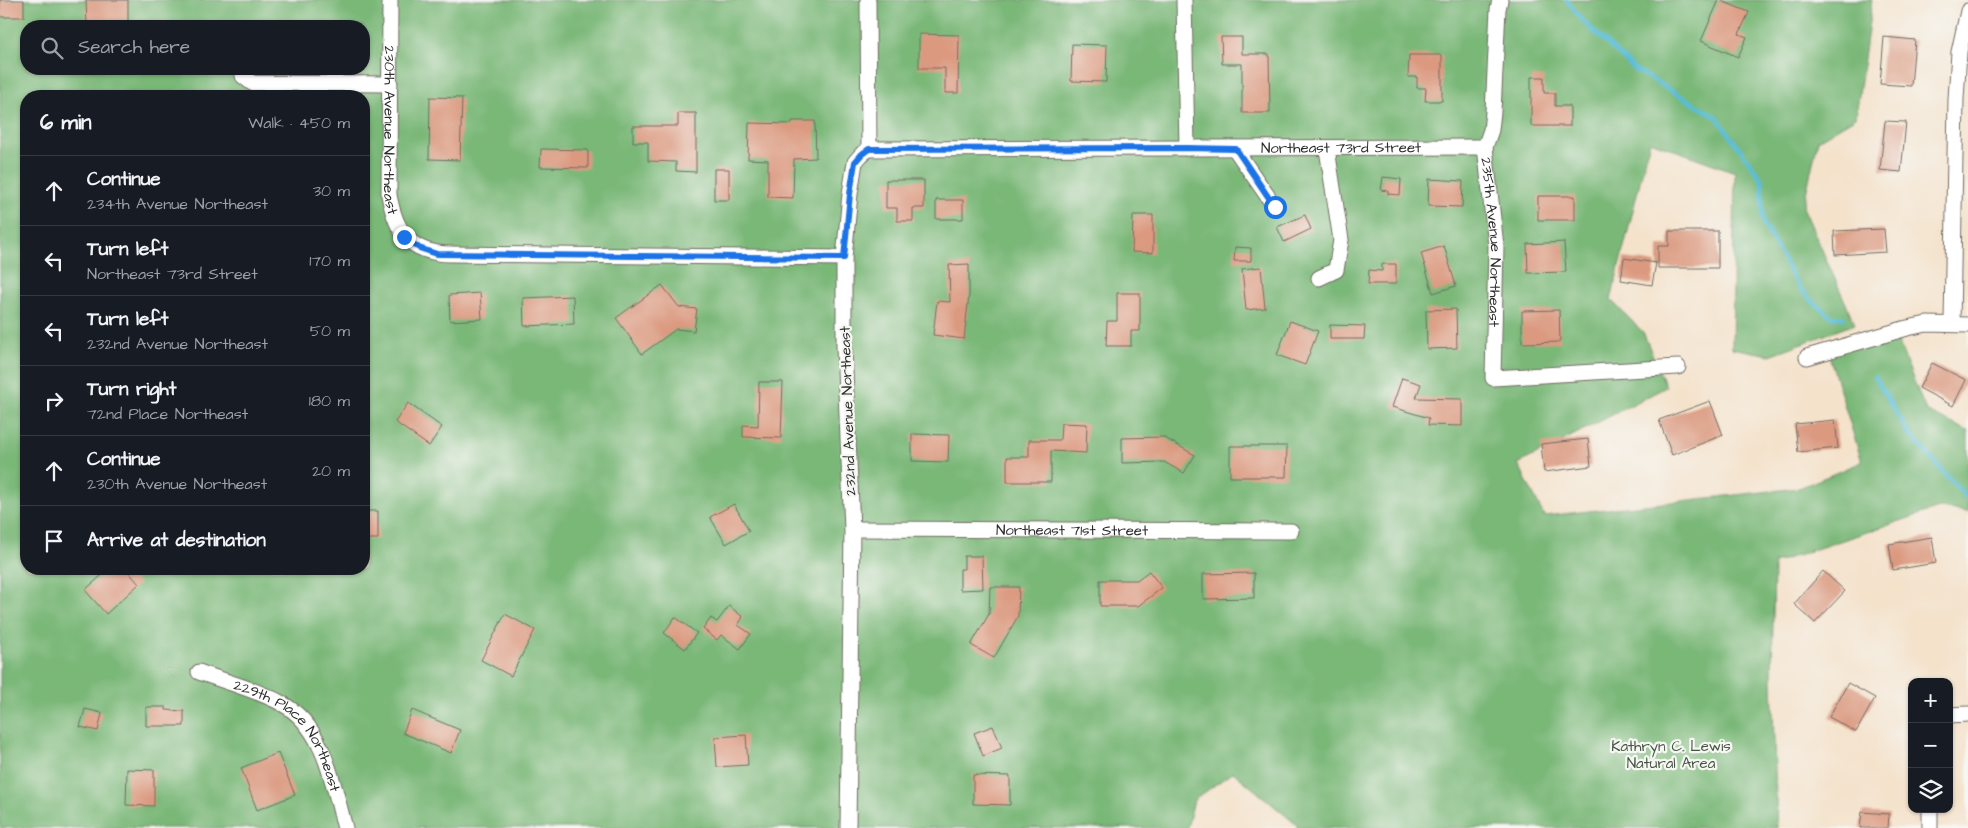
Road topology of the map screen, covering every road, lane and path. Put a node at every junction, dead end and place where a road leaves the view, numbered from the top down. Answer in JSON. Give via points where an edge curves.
{"nodes":[{"id":1,"x":390,"y":0,"type":"edge"},
{"id":2,"x":868,"y":0,"type":"edge"},
{"id":3,"x":1184,"y":0,"type":"edge"},
{"id":4,"x":1500,"y":0,"type":"edge"},
{"id":5,"x":1968,"y":11,"type":"edge"},
{"id":6,"x":243,"y":76,"type":"dead end"},
{"id":7,"x":390,"y":84,"type":"junction"},
{"id":8,"x":1485,"y":147,"type":"junction"},
{"id":9,"x":1187,"y":148,"type":"junction"},
{"id":10,"x":869,"y":149,"type":"junction"},
{"id":11,"x":1236,"y":149,"type":"junction"},
{"id":12,"x":1327,"y":149,"type":"junction"},
{"id":13,"x":1275,"y":207,"type":"dead end"},
{"id":14,"x":844,"y":258,"type":"junction"},
{"id":15,"x":1319,"y":278,"type":"dead end"},
{"id":16,"x":1952,"y":324,"type":"junction"},
{"id":17,"x":1968,"y":325,"type":"edge"},
{"id":18,"x":1807,"y":357,"type":"dead end"},
{"id":19,"x":1678,"y":367,"type":"dead end"},
{"id":20,"x":852,"y":529,"type":"junction"},
{"id":21,"x":1291,"y":531,"type":"dead end"},
{"id":22,"x":199,"y":672,"type":"dead end"},
{"id":23,"x":1968,"y":714,"type":"edge"},
{"id":24,"x":1953,"y":715,"type":"edge"},
{"id":25,"x":1930,"y":813,"type":"edge"},
{"id":26,"x":346,"y":828,"type":"edge"},
{"id":27,"x":848,"y":828,"type":"edge"},
{"id":28,"x":1930,"y":828,"type":"edge"}],
"edges":[{"from":1,"to":7,"type":"street","name":"230th Avenue Northeast"},
{"from":2,"to":10,"type":"street"},
{"from":3,"to":9,"type":"street"},
{"from":4,"to":8,"type":"street","name":"235th Avenue Northeast","via":[[1493,112]]},
{"from":5,"to":16,"type":"street","via":[[1959,52],[1956,99]]},
{"from":6,"to":7,"type":"street","via":[[252,83]]},
{"from":7,"to":14,"type":"street","name":"230th Avenue Northeast","via":[[389,195],[393,215],[404,237],[419,248],[437,254]]},
{"from":8,"to":12,"type":"street","name":"Northeast 73rd Street"},
{"from":8,"to":19,"type":"street","name":"235th Avenue Northeast","via":[[1496,246],[1493,372]]},
{"from":9,"to":10,"type":"street","name":"Northeast 73rd Street"},
{"from":9,"to":11,"type":"street","name":"Northeast 73rd Street"},
{"from":10,"to":14,"type":"street","name":"232nd Avenue Northeast","via":[[855,162]]},
{"from":11,"to":12,"type":"street","name":"Northeast 73rd Street"},
{"from":11,"to":13,"type":"street"},
{"from":12,"to":15,"type":"street","via":[[1340,240],[1336,270]]},
{"from":14,"to":20,"type":"street","name":"232nd Avenue Northeast","via":[[844,346]]},
{"from":16,"to":17,"type":"street"},
{"from":16,"to":18,"type":"street","via":[[1906,328]]},
{"from":20,"to":21,"type":"street","name":"Northeast 71st Street"},
{"from":20,"to":27,"type":"street","name":"232nd Avenue Northeast"},
{"from":22,"to":26,"type":"street","name":"229th Place Northeast","via":[[282,703],[314,733]]},
{"from":23,"to":24,"type":"street"},
{"from":25,"to":28,"type":"street"}]}
